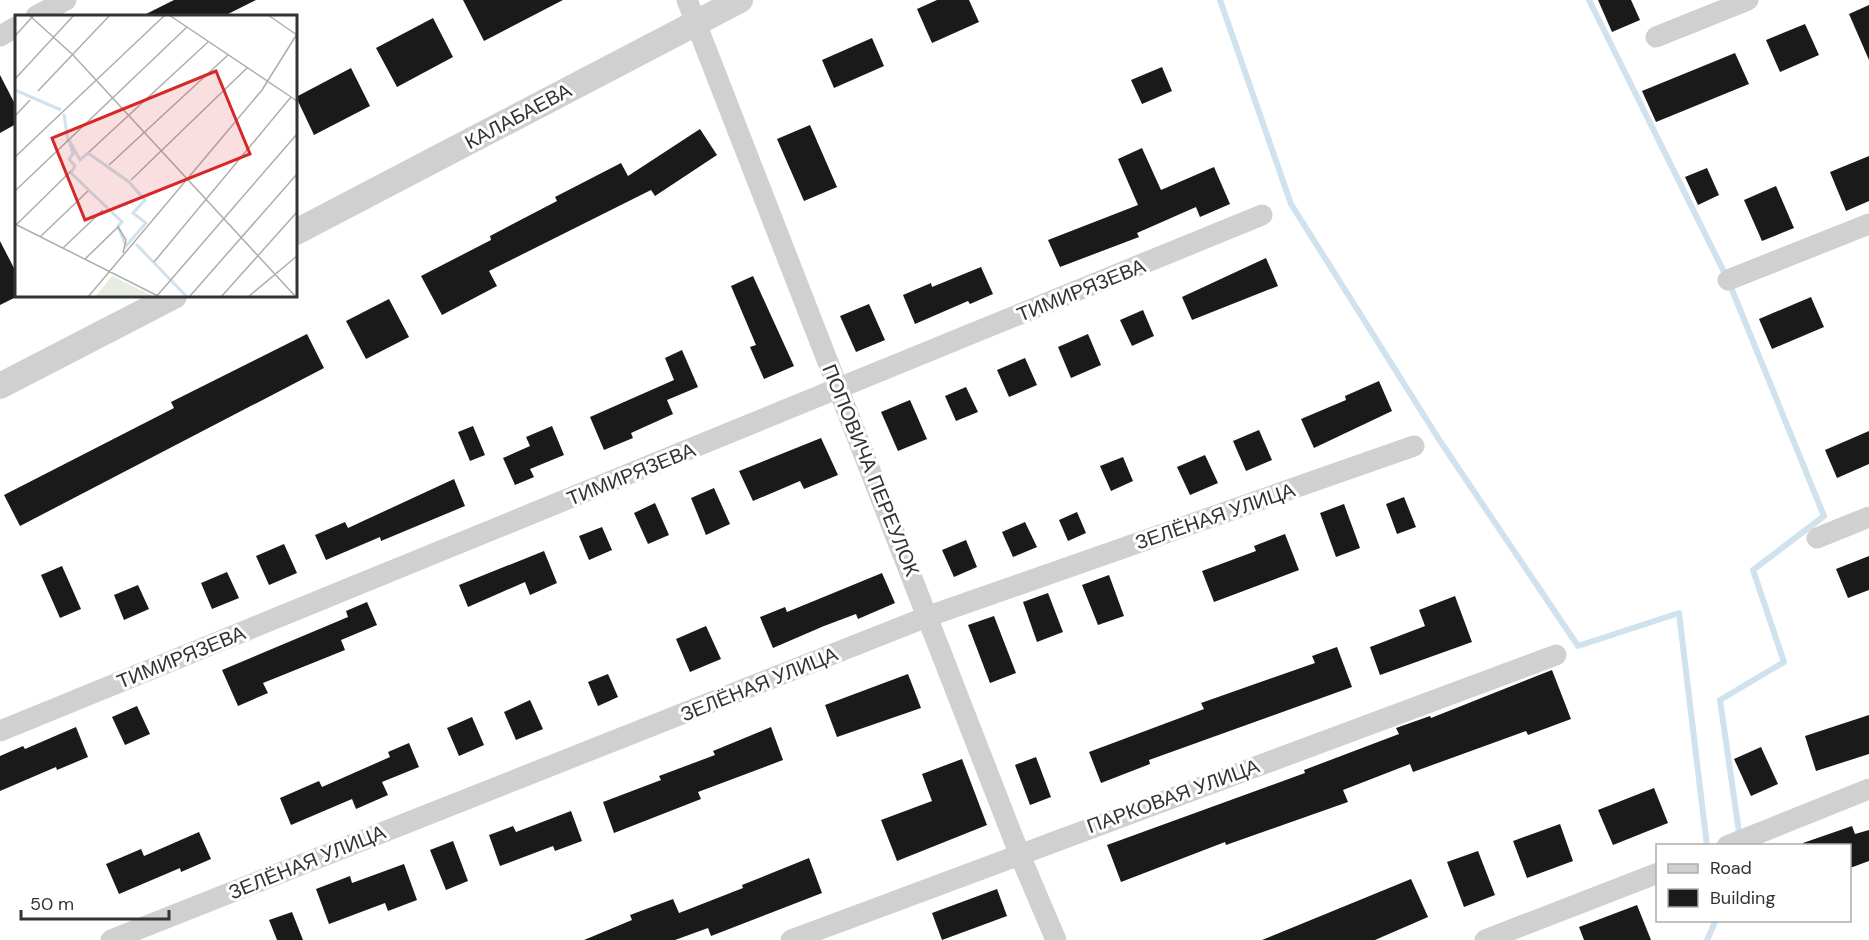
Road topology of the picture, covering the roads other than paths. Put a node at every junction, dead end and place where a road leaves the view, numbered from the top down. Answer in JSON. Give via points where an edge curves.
{"nodes":[{"id":1,"x":66,"y":0,"type":"edge"},
{"id":2,"x":740,"y":0,"type":"edge"},
{"id":3,"x":1748,"y":0,"type":"edge"},
{"id":4,"x":692,"y":12,"type":"edge"},
{"id":5,"x":38,"y":15,"type":"edge"},
{"id":6,"x":15,"y":28,"type":"edge"},
{"id":7,"x":0,"y":36,"type":"edge"},
{"id":8,"x":1656,"y":37,"type":"dead end"},
{"id":9,"x":1262,"y":215,"type":"dead end"},
{"id":10,"x":1869,"y":224,"type":"edge"},
{"id":11,"x":297,"y":231,"type":"edge"},
{"id":12,"x":1728,"y":280,"type":"dead end"},
{"id":13,"x":172,"y":297,"type":"edge"},
{"id":14,"x":0,"y":386,"type":"edge"},
{"id":15,"x":838,"y":390,"type":"junction"},
{"id":16,"x":1414,"y":446,"type":"dead end"},
{"id":17,"x":1869,"y":517,"type":"edge"},
{"id":18,"x":1817,"y":538,"type":"dead end"},
{"id":19,"x":929,"y":616,"type":"junction"},
{"id":20,"x":1556,"y":655,"type":"dead end"},
{"id":21,"x":0,"y":731,"type":"edge"},
{"id":22,"x":1869,"y":789,"type":"edge"},
{"id":23,"x":1732,"y":844,"type":"edge"},
{"id":24,"x":1019,"y":853,"type":"junction"},
{"id":25,"x":1656,"y":874,"type":"edge"},
{"id":26,"x":111,"y":940,"type":"edge"},
{"id":27,"x":791,"y":940,"type":"edge"},
{"id":28,"x":1056,"y":940,"type":"edge"},
{"id":29,"x":1485,"y":940,"type":"edge"}],
"edges":[{"from":1,"to":5,"type":"street"},
{"from":2,"to":4,"type":"street","name":"КАЛАБАЕВА"},
{"from":3,"to":8,"type":"street"},
{"from":4,"to":11,"type":"street","name":"КАЛАБАЕВА"},
{"from":4,"to":15,"type":"street","name":"ПОПОВИЧА ПЕРЕУЛОК"},
{"from":6,"to":7,"type":"street"},
{"from":9,"to":15,"type":"street","name":"ТИМИРЯЗЕВА"},
{"from":10,"to":12,"type":"street"},
{"from":13,"to":14,"type":"street"},
{"from":15,"to":19,"type":"street","name":"ПОПОВИЧА ПЕРЕУЛОК"},
{"from":15,"to":21,"type":"street","name":"ТИМИРЯЗЕВА"},
{"from":16,"to":19,"type":"street","name":"ЗЕЛЁНАЯ УЛИЦА"},
{"from":17,"to":18,"type":"street"},
{"from":19,"to":24,"type":"street","name":"ПОПОВИЧА ПЕРЕУЛОК"},
{"from":19,"to":26,"type":"street","name":"ЗЕЛЁНАЯ УЛИЦА"},
{"from":20,"to":24,"type":"street","name":"ПАРКОВАЯ УЛИЦА"},
{"from":22,"to":23,"type":"street"},
{"from":24,"to":27,"type":"street","name":"ПАРКОВАЯ УЛИЦА"},
{"from":24,"to":28,"type":"street","name":"ПОПОВИЧА ПЕРЕУЛОК"},
{"from":25,"to":29,"type":"street"}]}
